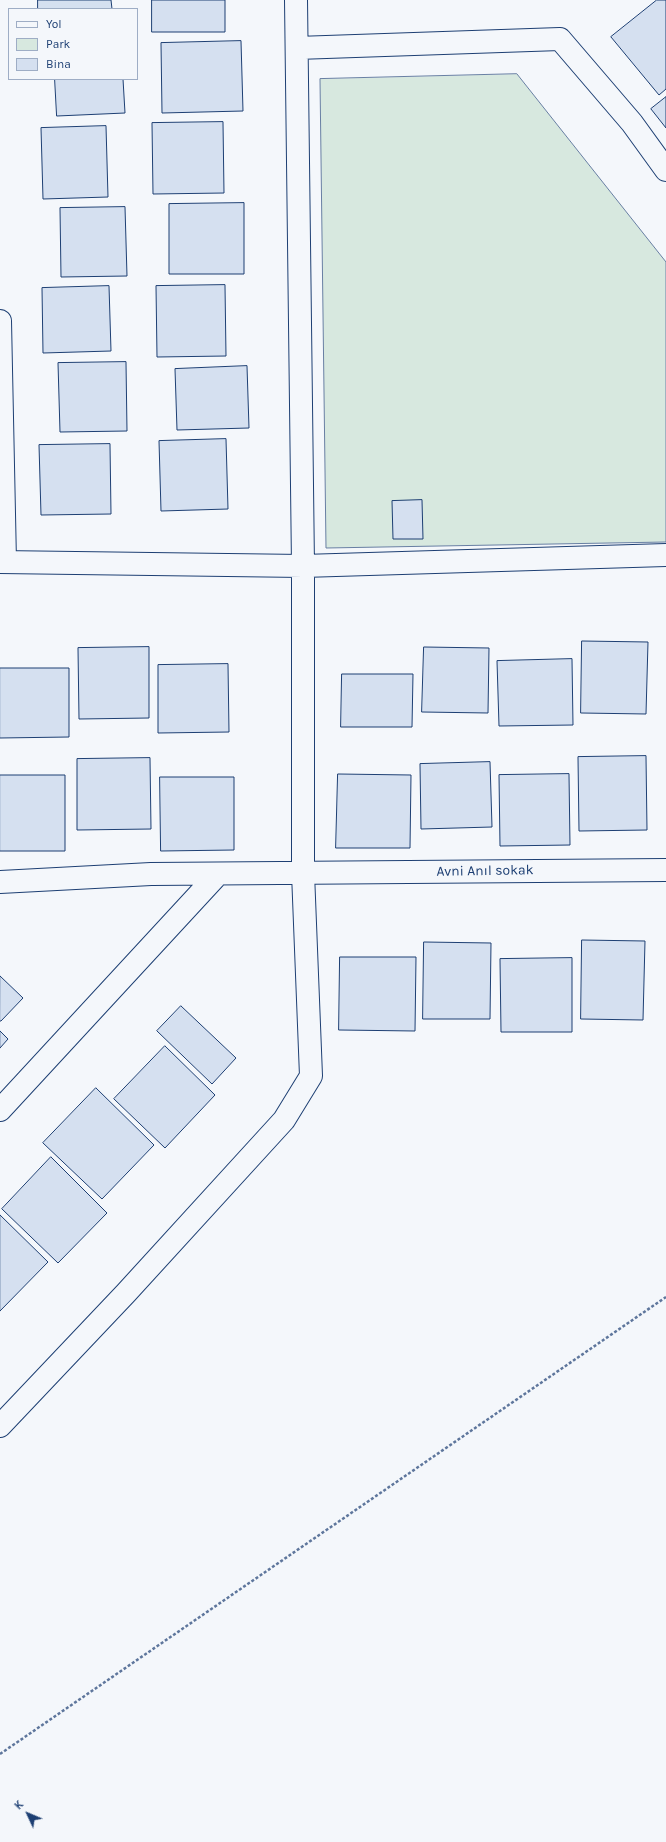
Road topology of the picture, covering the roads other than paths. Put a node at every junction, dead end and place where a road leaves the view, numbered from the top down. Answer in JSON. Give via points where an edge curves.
{"nodes":[{"id":1,"x":296,"y":0,"type":"edge"},
{"id":2,"x":297,"y":48,"type":"junction"},
{"id":3,"x":666,"y":170,"type":"edge"},
{"id":4,"x":0,"y":321,"type":"edge"},
{"id":5,"x":666,"y":555,"type":"edge"},
{"id":6,"x":3,"y":562,"type":"edge"},
{"id":7,"x":303,"y":566,"type":"junction"},
{"id":8,"x":666,"y":870,"type":"edge"},
{"id":9,"x":303,"y":873,"type":"junction"},
{"id":10,"x":218,"y":874,"type":"junction"},
{"id":11,"x":0,"y":882,"type":"edge"},
{"id":12,"x":0,"y":1110,"type":"edge"},
{"id":13,"x":0,"y":1426,"type":"edge"}],
"edges":[{"from":1,"to":2,"type":"street"},
{"from":2,"to":3,"type":"street","via":[[560,39],[632,123]]},
{"from":2,"to":7,"type":"street"},
{"from":4,"to":6,"type":"street"},
{"from":5,"to":7,"type":"street"},
{"from":6,"to":7,"type":"street"},
{"from":7,"to":9,"type":"street"},
{"from":8,"to":9,"type":"street","name":"Avni Anıl sokak"},
{"from":9,"to":10,"type":"street","name":"Avni Anıl sokak"},
{"from":9,"to":13,"type":"street","via":[[311,1076],[284,1120]]},
{"from":10,"to":11,"type":"street","name":"Avni Anıl sokak","via":[[151,874]]},
{"from":10,"to":12,"type":"street"}]}
